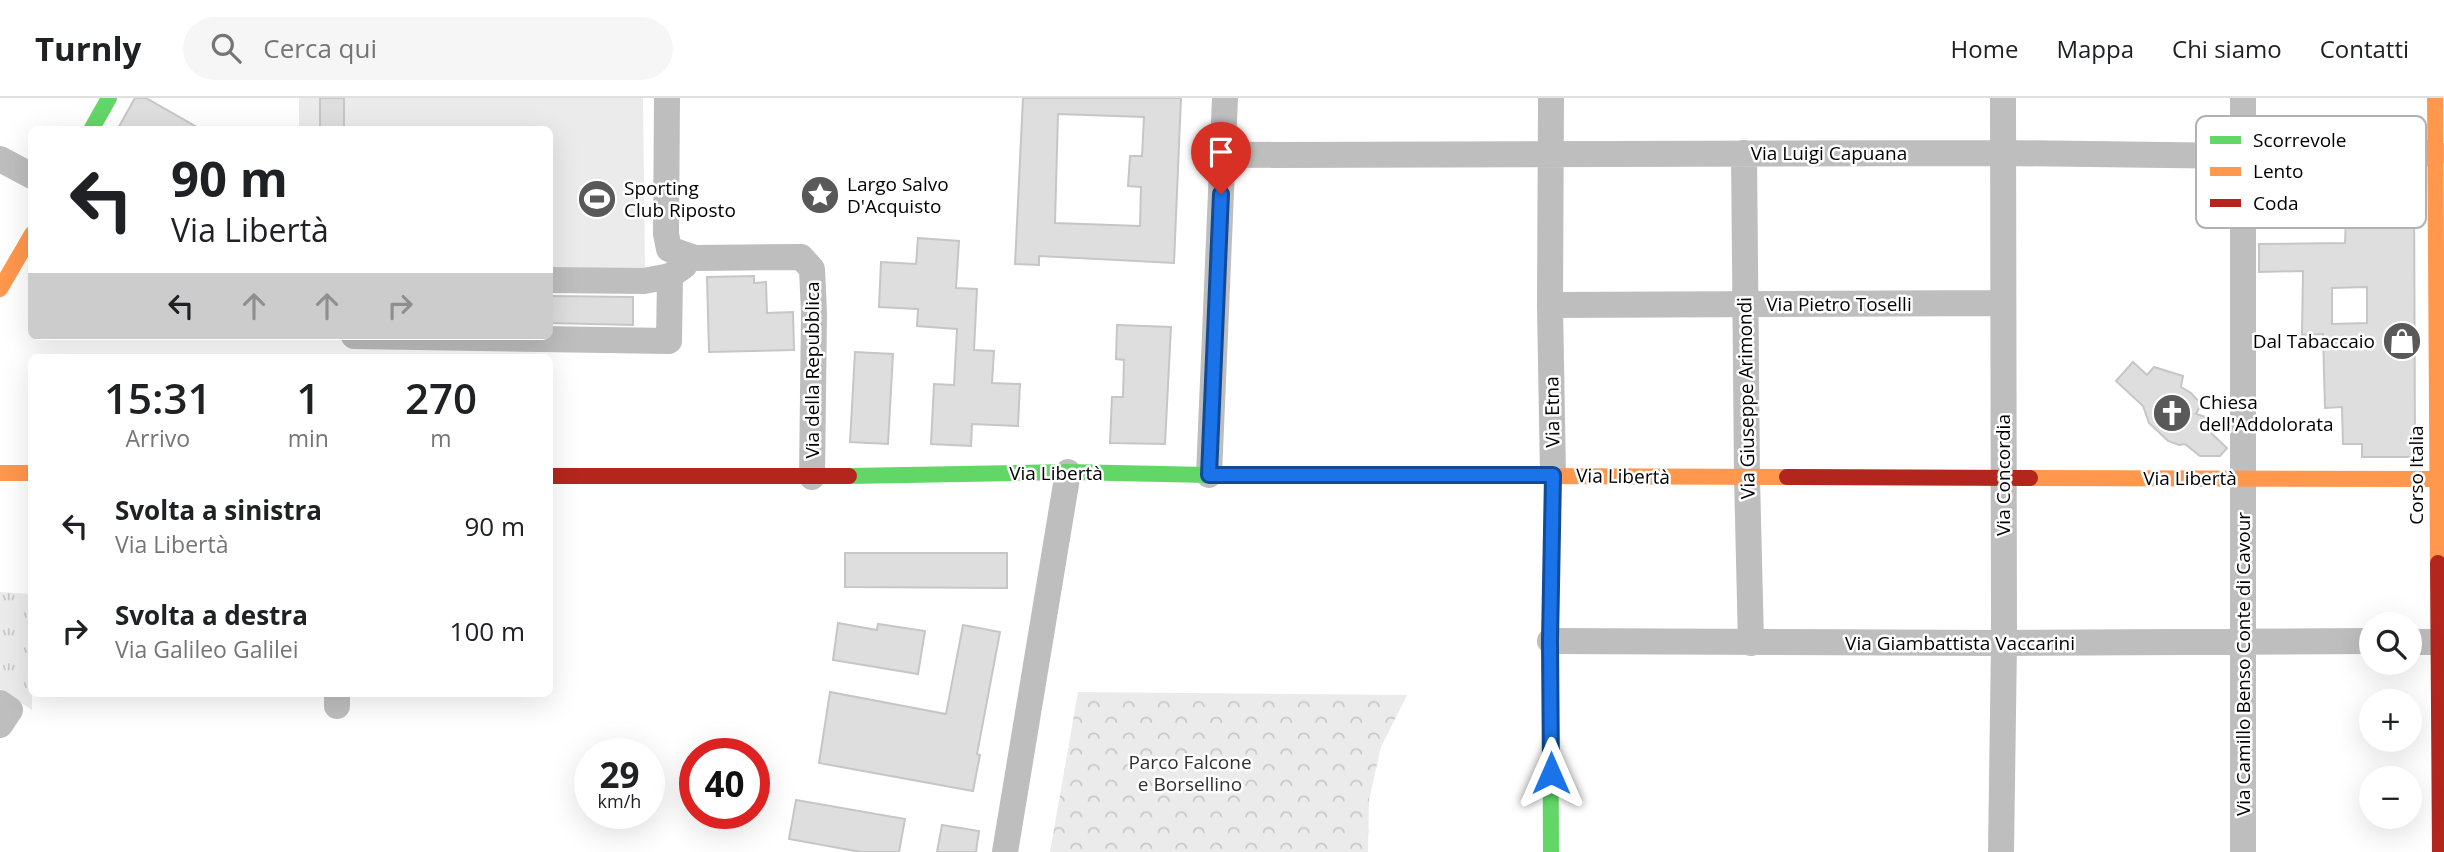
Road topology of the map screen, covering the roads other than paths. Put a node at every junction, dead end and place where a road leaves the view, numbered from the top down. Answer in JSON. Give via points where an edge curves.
{"nodes":[{"id":1,"x":109,"y":98,"type":"edge"},
{"id":2,"x":667,"y":98,"type":"edge"},
{"id":3,"x":1225,"y":98,"type":"edge"},
{"id":4,"x":1551,"y":98,"type":"edge"},
{"id":5,"x":2003,"y":98,"type":"edge"},
{"id":6,"x":2242,"y":98,"type":"edge"},
{"id":7,"x":2435,"y":98,"type":"edge"},
{"id":8,"x":2242,"y":116,"type":"edge"},
{"id":9,"x":93,"y":126,"type":"edge"},
{"id":10,"x":1744,"y":153,"type":"junction"},
{"id":11,"x":2003,"y":153,"type":"junction"},
{"id":12,"x":2426,"y":153,"type":"edge"},
{"id":13,"x":2435,"y":153,"type":"junction"},
{"id":14,"x":1551,"y":154,"type":"junction"},
{"id":15,"x":1223,"y":155,"type":"junction"},
{"id":16,"x":2196,"y":155,"type":"edge"},
{"id":17,"x":0,"y":159,"type":"edge"},
{"id":18,"x":28,"y":174,"type":"edge"},
{"id":19,"x":2440,"y":199,"type":"edge"},
{"id":20,"x":2242,"y":228,"type":"edge"},
{"id":21,"x":28,"y":240,"type":"edge"},
{"id":22,"x":695,"y":258,"type":"junction"},
{"id":23,"x":3,"y":276,"type":"edge"},
{"id":24,"x":670,"y":276,"type":"junction"},
{"id":25,"x":553,"y":281,"type":"edge"},
{"id":26,"x":2002,"y":303,"type":"junction"},
{"id":27,"x":1745,"y":304,"type":"junction"},
{"id":28,"x":1550,"y":305,"type":"junction"},
{"id":29,"x":553,"y":339,"type":"edge"},
{"id":30,"x":1068,"y":472,"type":"junction"},
{"id":31,"x":0,"y":473,"type":"edge"},
{"id":32,"x":28,"y":474,"type":"edge"},
{"id":33,"x":1209,"y":475,"type":"junction"},
{"id":34,"x":1553,"y":475,"type":"junction"},
{"id":35,"x":553,"y":476,"type":"edge"},
{"id":36,"x":812,"y":477,"type":"junction"},
{"id":37,"x":1746,"y":477,"type":"junction"},
{"id":38,"x":2003,"y":478,"type":"junction"},
{"id":39,"x":2244,"y":478,"type":"junction"},
{"id":40,"x":2441,"y":479,"type":"edge"},
{"id":41,"x":2243,"y":640,"type":"junction"},
{"id":42,"x":1550,"y":641,"type":"junction"},
{"id":43,"x":2359,"y":641,"type":"edge"},
{"id":44,"x":2422,"y":642,"type":"edge"},
{"id":45,"x":2441,"y":642,"type":"edge"},
{"id":46,"x":1751,"y":643,"type":"junction"},
{"id":47,"x":2004,"y":643,"type":"junction"},
{"id":48,"x":0,"y":703,"type":"edge"},
{"id":49,"x":0,"y":725,"type":"edge"},
{"id":50,"x":1005,"y":852,"type":"edge"},
{"id":51,"x":1551,"y":852,"type":"edge"},
{"id":52,"x":2001,"y":852,"type":"edge"},
{"id":53,"x":2243,"y":852,"type":"edge"},
{"id":54,"x":2440,"y":852,"type":"edge"}],
"edges":[{"from":1,"to":9,"type":"street"},
{"from":2,"to":22,"type":"street","via":[[666,234],[669,249]]},
{"from":3,"to":15,"type":"street"},
{"from":4,"to":14,"type":"street","name":"Via Etna"},
{"from":5,"to":11,"type":"street","name":"Via Concordia"},
{"from":6,"to":8,"type":"street","name":"Via Camillo Benso Conte di Cavour"},
{"from":7,"to":13,"type":"street","name":"Corso Italia"},
{"from":10,"to":11,"type":"street","name":"Via Luigi Capuana"},
{"from":10,"to":14,"type":"street","name":"Via Luigi Capuana"},
{"from":10,"to":27,"type":"street","name":"Via Giuseppe Arimondi"},
{"from":11,"to":16,"type":"street","name":"Via Luigi Capuana"},
{"from":11,"to":26,"type":"street","name":"Via Concordia"},
{"from":12,"to":13,"type":"street","name":"Via Luigi Capuana"},
{"from":13,"to":19,"type":"street","name":"Corso Italia"},
{"from":14,"to":15,"type":"street","name":"Via Luigi Capuana"},
{"from":14,"to":28,"type":"street","name":"Via Etna"},
{"from":15,"to":33,"type":"street"},
{"from":17,"to":18,"type":"street"},
{"from":19,"to":40,"type":"street","name":"Corso Italia"},
{"from":20,"to":39,"type":"street","name":"Via Camillo Benso Conte di Cavour"},
{"from":21,"to":23,"type":"street"},
{"from":22,"to":24,"type":"street"},
{"from":22,"to":36,"type":"street","name":"Via della Repubblica","via":[[801,257],[812,269]]},
{"from":24,"to":25,"type":"street","via":[[644,281]]},
{"from":24,"to":29,"type":"street","via":[[669,341]]},
{"from":26,"to":27,"type":"street","name":"Via Pietro Toselli"},
{"from":26,"to":38,"type":"street","name":"Via Concordia"},
{"from":27,"to":28,"type":"street","name":"Via Pietro Toselli"},
{"from":27,"to":37,"type":"street","name":"Via Giuseppe Arimondi"},
{"from":28,"to":34,"type":"street","name":"Via Etna"},
{"from":30,"to":33,"type":"street","name":"Via Libertà"},
{"from":30,"to":36,"type":"street","name":"Via Libertà"},
{"from":30,"to":50,"type":"street"},
{"from":31,"to":32,"type":"street"},
{"from":33,"to":34,"type":"street","name":"Via Libertà"},
{"from":34,"to":37,"type":"street","name":"Via Libertà"},
{"from":34,"to":42,"type":"street","name":"Via Etna"},
{"from":35,"to":36,"type":"street","name":"Via Libertà"},
{"from":37,"to":38,"type":"street","name":"Via Libertà"},
{"from":37,"to":46,"type":"street","name":"Via Giuseppe Arimondi"},
{"from":38,"to":39,"type":"street","name":"Via Libertà"},
{"from":38,"to":47,"type":"street","name":"Via Concordia"},
{"from":39,"to":40,"type":"street","name":"Via Libertà"},
{"from":39,"to":41,"type":"street","name":"Via Camillo Benso Conte di Cavour"},
{"from":40,"to":45,"type":"street","name":"Corso Italia"},
{"from":41,"to":43,"type":"street","name":"Via Giambattista Vaccarini"},
{"from":41,"to":47,"type":"street","name":"Via Giambattista Vaccarini"},
{"from":41,"to":53,"type":"street","name":"Via Camillo Benso Conte di Cavour"},
{"from":42,"to":46,"type":"street","name":"Via Giambattista Vaccarini"},
{"from":42,"to":51,"type":"street","name":"Via Etna"},
{"from":44,"to":45,"type":"street"},
{"from":45,"to":54,"type":"street","name":"Corso Italia"},
{"from":46,"to":47,"type":"street","name":"Via Giambattista Vaccarini"},
{"from":47,"to":52,"type":"street","name":"Via Concordia"},
{"from":48,"to":49,"type":"street","via":[[10,710]]}]}
